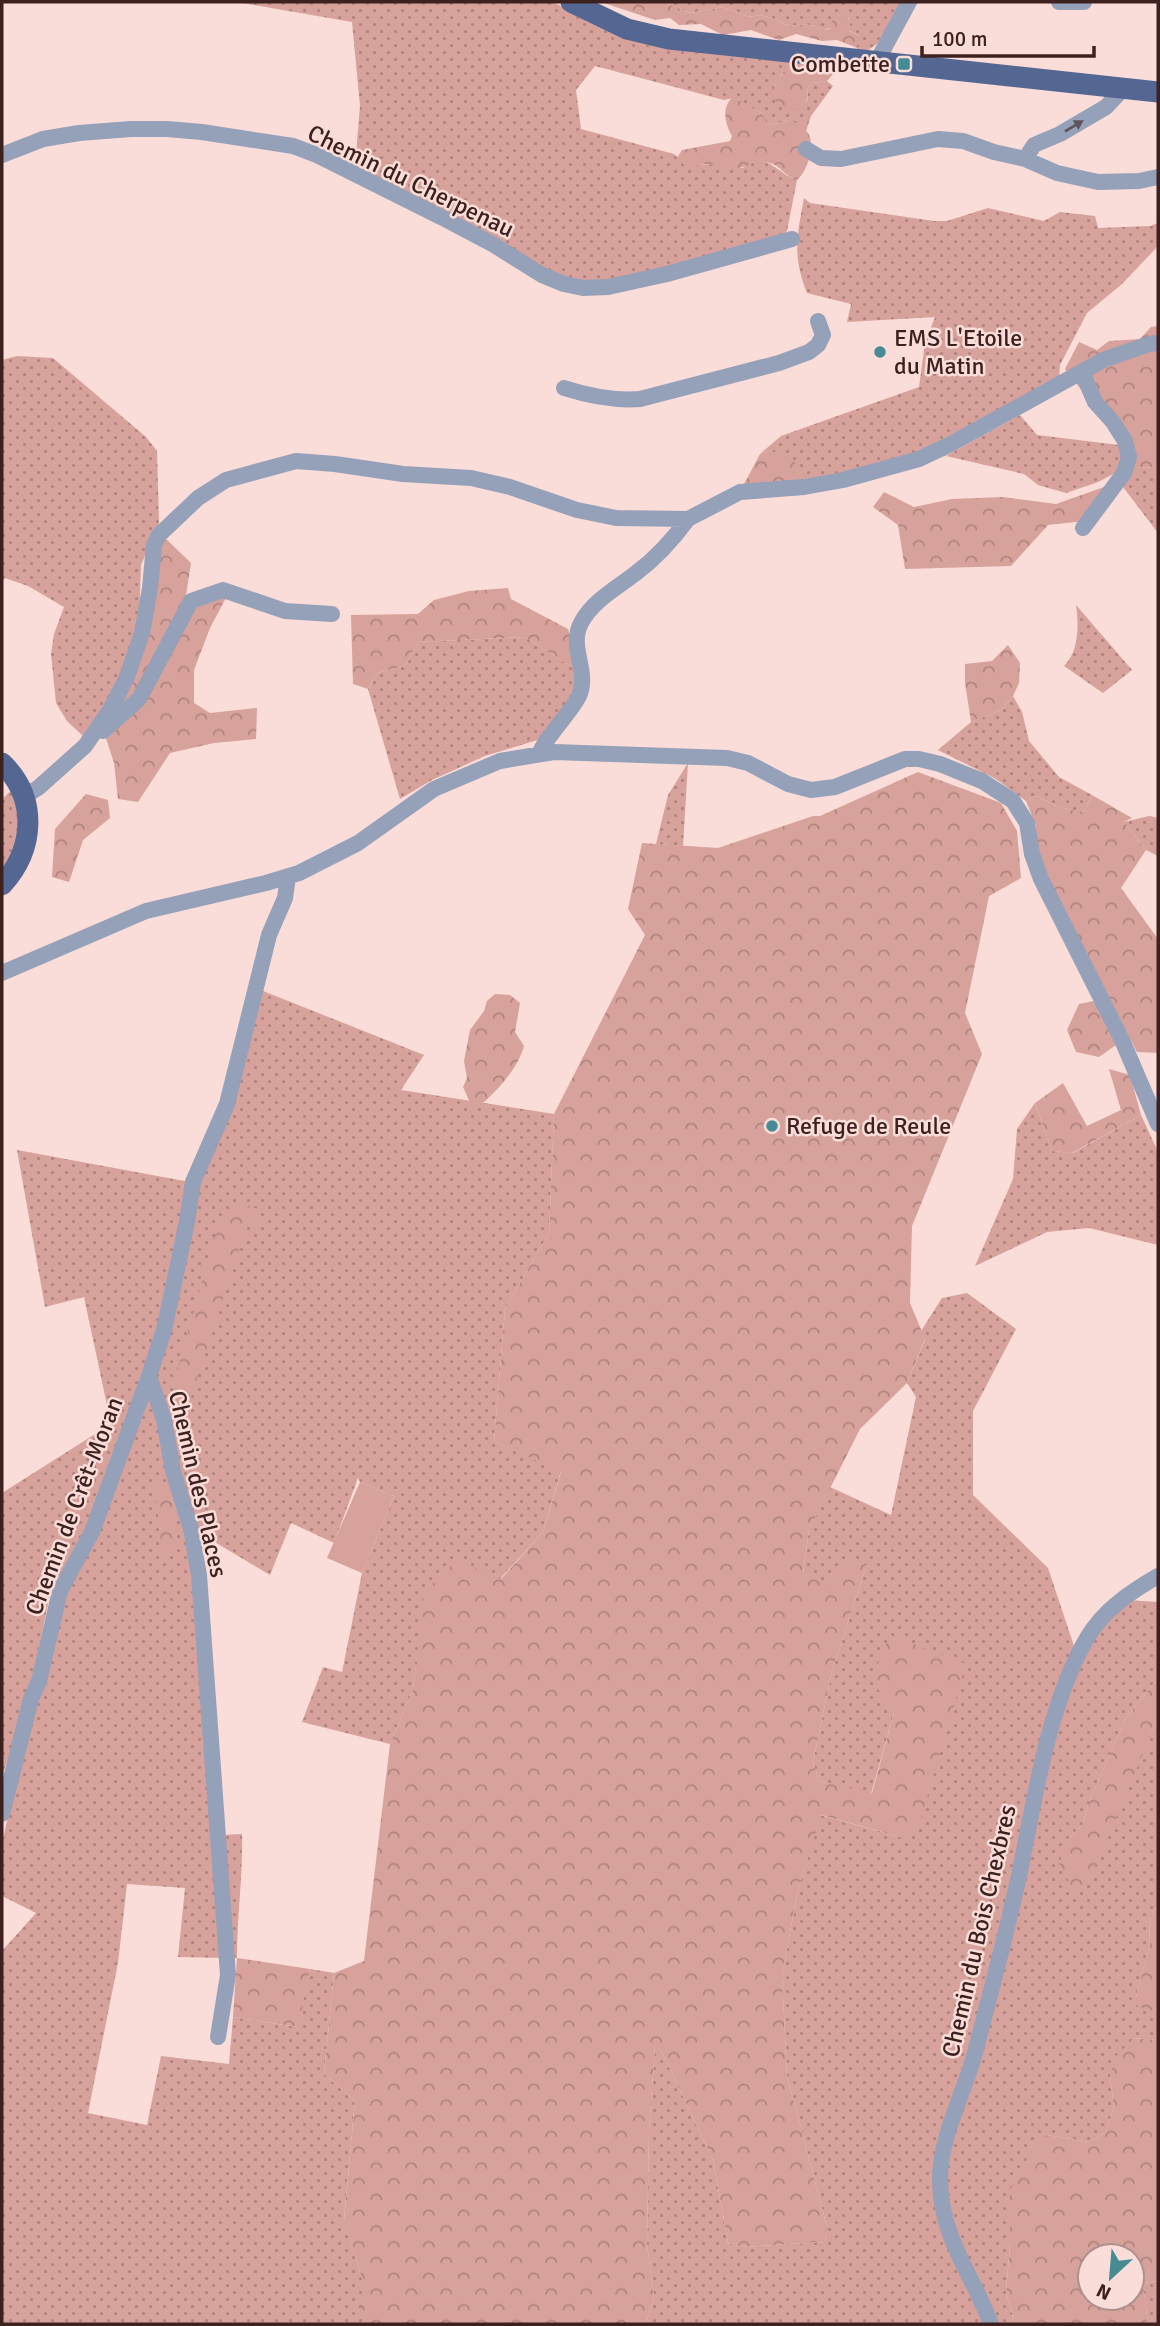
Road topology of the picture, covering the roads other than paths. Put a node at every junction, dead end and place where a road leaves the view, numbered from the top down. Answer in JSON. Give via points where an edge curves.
{"nodes":[{"id":1,"x":570,"y":2,"type":"edge"},
{"id":2,"x":909,"y":2,"type":"edge"},
{"id":3,"x":1059,"y":2,"type":"edge"},
{"id":4,"x":1084,"y":2,"type":"edge"},
{"id":5,"x":877,"y":61,"type":"junction"},
{"id":6,"x":1123,"y":89,"type":"junction"},
{"id":7,"x":1158,"y":92,"type":"edge"},
{"id":8,"x":806,"y":149,"type":"dead end"},
{"id":9,"x":2,"y":155,"type":"edge"},
{"id":10,"x":1025,"y":159,"type":"junction"},
{"id":11,"x":1158,"y":177,"type":"edge"},
{"id":12,"x":792,"y":239,"type":"dead end"},
{"id":13,"x":818,"y":321,"type":"dead end"},
{"id":14,"x":1158,"y":343,"type":"edge"},
{"id":15,"x":1082,"y":372,"type":"junction"},
{"id":16,"x":564,"y":388,"type":"dead end"},
{"id":17,"x":688,"y":519,"type":"junction"},
{"id":18,"x":1083,"y":528,"type":"dead end"},
{"id":19,"x":332,"y":614,"type":"dead end"},
{"id":20,"x":85,"y":746,"type":"junction"},
{"id":21,"x":540,"y":753,"type":"junction"},
{"id":22,"x":2,"y":763,"type":"edge"},
{"id":23,"x":24,"y":796,"type":"junction"},
{"id":24,"x":288,"y":877,"type":"junction"},
{"id":25,"x":2,"y":885,"type":"edge"},
{"id":26,"x":2,"y":973,"type":"edge"},
{"id":27,"x":1158,"y":1124,"type":"edge"},
{"id":28,"x":149,"y":1376,"type":"junction"},
{"id":29,"x":1158,"y":1576,"type":"edge"},
{"id":30,"x":2,"y":1814,"type":"edge"},
{"id":31,"x":218,"y":2038,"type":"dead end"},
{"id":32,"x":991,"y":2324,"type":"edge"}],
"edges":[{"from":1,"to":5,"type":"main road","via":[[620,26],[669,39]]},
{"from":2,"to":5,"type":"street"},
{"from":3,"to":4,"type":"street"},
{"from":5,"to":6,"type":"main road"},
{"from":6,"to":7,"type":"main road"},
{"from":10,"to":6,"type":"street","one_way":true,"via":[[1034,145],[1106,107]]},
{"from":8,"to":10,"type":"street","via":[[821,158],[841,159],[938,139],[963,141]]},
{"from":9,"to":12,"type":"street","name":"Chemin du Cherpenau","via":[[43,139],[131,129],[167,128],[293,146],[443,218],[542,275],[583,288],[655,276]]},
{"from":10,"to":11,"type":"street","via":[[1057,173],[1098,182]]},
{"from":13,"to":16,"type":"street","via":[[823,335],[818,345],[779,363],[640,399],[587,396]]},
{"from":14,"to":15,"type":"street","via":[[1103,360]]},
{"from":15,"to":17,"type":"street","via":[[919,459],[843,480],[740,492]]},
{"from":15,"to":18,"type":"street","via":[[1095,402],[1125,442],[1129,457],[1124,473]]},
{"from":17,"to":20,"type":"street","via":[[616,518],[471,478],[335,464],[296,461],[226,480],[198,498],[159,535],[142,633],[127,677]]},
{"from":17,"to":21,"type":"street","via":[[637,573],[580,623],[575,639],[581,691]]},
{"from":19,"to":20,"type":"street","via":[[285,611],[223,590],[191,601],[139,699]]},
{"from":20,"to":23,"type":"street"},
{"from":21,"to":24,"type":"street","via":[[500,761],[440,786],[358,843]]},
{"from":21,"to":27,"type":"street","via":[[727,758],[811,790],[835,787],[914,758],[982,781],[1013,801],[1027,823],[1041,879],[1122,1040]]},
{"from":22,"to":23,"type":"main road"},
{"from":23,"to":25,"type":"main road","via":[[28,807],[26,843]]},
{"from":24,"to":26,"type":"street","via":[[146,911]]},
{"from":24,"to":28,"type":"street","name":"Chemin des Places","via":[[227,1104],[193,1182],[164,1330]]},
{"from":28,"to":30,"type":"street","name":"Chemin de Crêt-Moran","via":[[92,1532],[60,1591]]},
{"from":28,"to":31,"type":"street","name":"Chemin des Places","via":[[164,1420],[199,1575],[228,1975]]},
{"from":29,"to":32,"type":"street","name":"Chemin du Bois Chexbres","via":[[1104,1616],[1073,1668],[1035,1794],[975,2053],[943,2154],[940,2180],[948,2230]]}]}
